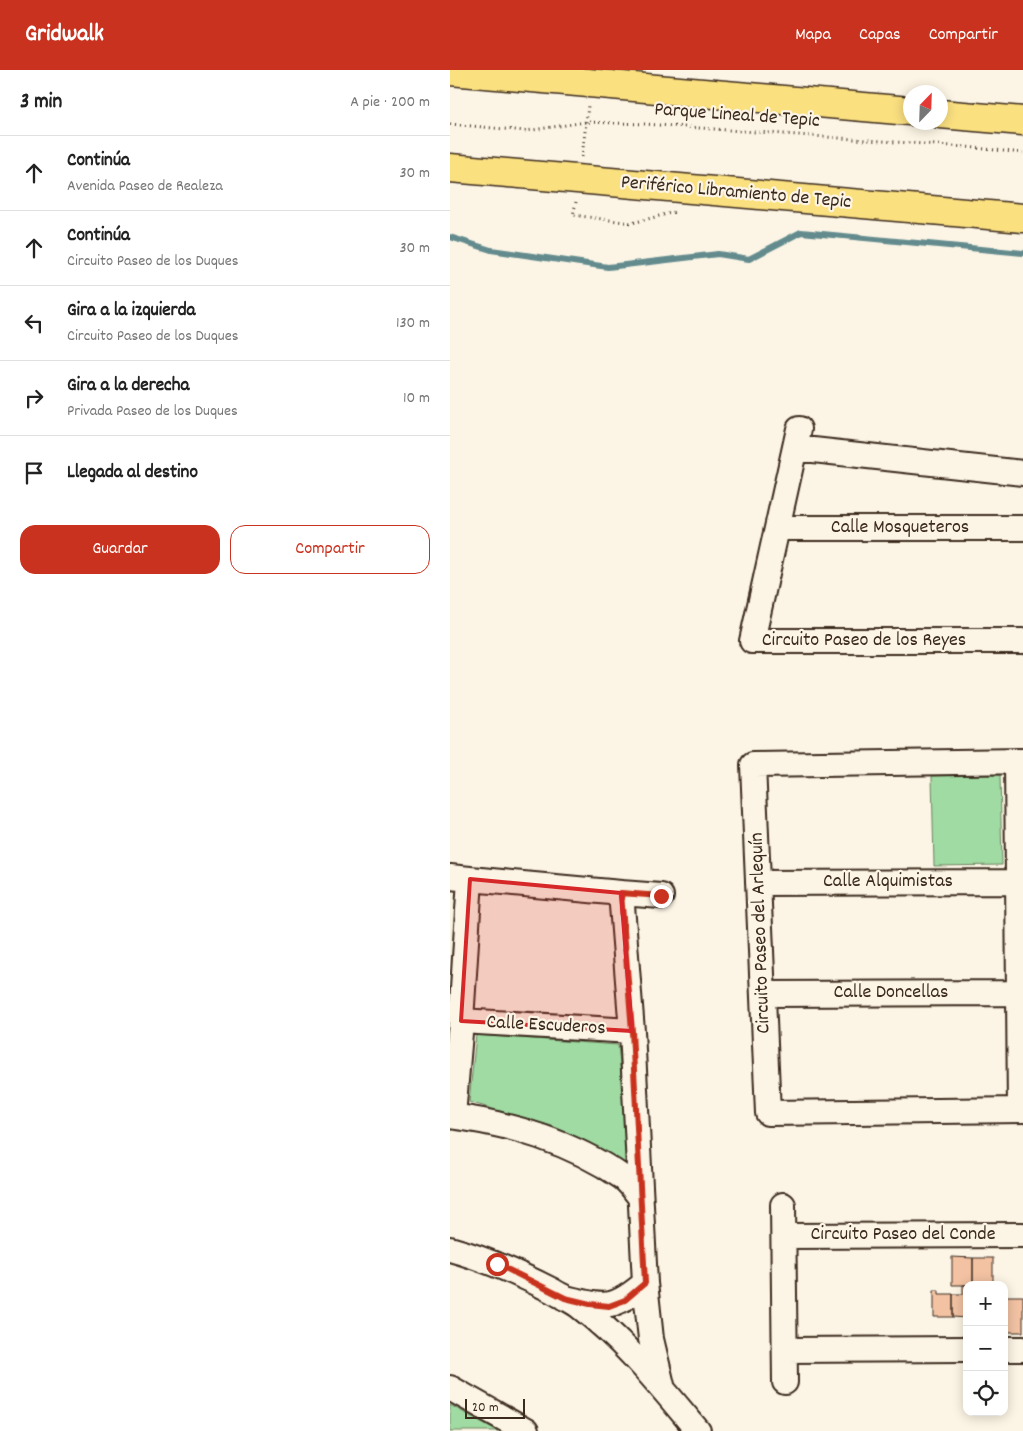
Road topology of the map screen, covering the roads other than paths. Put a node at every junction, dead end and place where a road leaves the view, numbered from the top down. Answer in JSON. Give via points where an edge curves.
{"nodes":[{"id":1,"x":625,"y":70,"type":"edge"},
{"id":2,"x":450,"y":71,"type":"edge"},
{"id":3,"x":903,"y":110,"type":"edge"},
{"id":4,"x":903,"y":111,"type":"edge"},
{"id":5,"x":948,"y":115,"type":"edge"},
{"id":6,"x":1023,"y":121,"type":"edge"},
{"id":7,"x":450,"y":168,"type":"edge"},
{"id":8,"x":1023,"y":218,"type":"edge"},
{"id":9,"x":1023,"y":472,"type":"edge"},
{"id":10,"x":778,"y":528,"type":"junction"},
{"id":11,"x":1023,"y":528,"type":"edge"},
{"id":12,"x":1023,"y":641,"type":"edge"},
{"id":13,"x":1020,"y":761,"type":"edge"},
{"id":14,"x":460,"y":878,"type":"edge"},
{"id":15,"x":1018,"y":882,"type":"junction"},
{"id":16,"x":758,"y":883,"type":"junction"},
{"id":17,"x":621,"y":893,"type":"junction"},
{"id":18,"x":661,"y":896,"type":"dead end"},
{"id":19,"x":1019,"y":993,"type":"junction"},
{"id":20,"x":763,"y":994,"type":"junction"},
{"id":21,"x":461,"y":1021,"type":"junction"},
{"id":22,"x":632,"y":1031,"type":"junction"},
{"id":23,"x":1022,"y":1110,"type":"edge"},
{"id":24,"x":451,"y":1116,"type":"edge"},
{"id":25,"x":640,"y":1197,"type":"junction"},
{"id":26,"x":783,"y":1205,"type":"dead end"},
{"id":27,"x":1023,"y":1235,"type":"edge"},
{"id":28,"x":784,"y":1236,"type":"junction"},
{"id":29,"x":450,"y":1249,"type":"edge"},
{"id":30,"x":645,"y":1283,"type":"junction"},
{"id":31,"x":565,"y":1298,"type":"junction"},
{"id":32,"x":963,"y":1349,"type":"edge"},
{"id":33,"x":1008,"y":1349,"type":"edge"},
{"id":34,"x":1023,"y":1349,"type":"edge"},
{"id":35,"x":785,"y":1350,"type":"junction"},
{"id":36,"x":785,"y":1382,"type":"dead end"},
{"id":37,"x":450,"y":1388,"type":"edge"},
{"id":38,"x":663,"y":1388,"type":"junction"},
{"id":39,"x":694,"y":1427,"type":"edge"},
{"id":40,"x":526,"y":1431,"type":"edge"}],
"edges":[{"from":1,"to":3,"type":"highway","via":[[646,75],[857,91]]},
{"from":2,"to":4,"type":"highway"},
{"from":5,"to":6,"type":"highway"},
{"from":7,"to":8,"type":"highway","name":"Periférico Libramiento de Tepic"},
{"from":9,"to":10,"type":"street","name":"Circuito Paseo de los Reyes","via":[[797,438]]},
{"from":10,"to":11,"type":"street","name":"Calle Mosqueteros"},
{"from":10,"to":12,"type":"street","name":"Circuito Paseo de los Reyes","via":[[752,641]]},
{"from":13,"to":15,"type":"street","name":"Circuito Paseo del Arlequín"},
{"from":13,"to":16,"type":"street","name":"Circuito Paseo del Arlequín","via":[[753,765]]},
{"from":14,"to":17,"type":"street"},
{"from":14,"to":21,"type":"street"},
{"from":15,"to":16,"type":"street","name":"Calle Alquimistas"},
{"from":15,"to":19,"type":"street","name":"Circuito Paseo del Arlequín"},
{"from":16,"to":20,"type":"street","name":"Circuito Paseo del Arlequín"},
{"from":17,"to":18,"type":"street"},
{"from":17,"to":22,"type":"street"},
{"from":19,"to":20,"type":"street","name":"Calle Doncellas"},
{"from":19,"to":23,"type":"street","name":"Circuito Paseo del Arlequín"},
{"from":20,"to":23,"type":"street","name":"Circuito Paseo del Arlequín","via":[[768,1113]]},
{"from":21,"to":22,"type":"street","name":"Calle Escuderos"},
{"from":21,"to":24,"type":"street"},
{"from":22,"to":25,"type":"street"},
{"from":24,"to":25,"type":"street","via":[[498,1125],[576,1152],[624,1178]]},
{"from":25,"to":30,"type":"street"},
{"from":26,"to":28,"type":"street","name":"Circuito Paseo del Conde"},
{"from":27,"to":28,"type":"street","name":"Circuito Paseo del Conde"},
{"from":28,"to":35,"type":"street","name":"Circuito Paseo del Conde"},
{"from":29,"to":31,"type":"street","via":[[497,1264]]},
{"from":30,"to":31,"type":"street","via":[[625,1300],[609,1306]]},
{"from":30,"to":38,"type":"street","via":[[650,1338]]},
{"from":31,"to":38,"type":"street","via":[[617,1338]]},
{"from":32,"to":35,"type":"street"},
{"from":33,"to":34,"type":"street"},
{"from":35,"to":36,"type":"street","name":"Circuito Paseo del Conde"},
{"from":37,"to":40,"type":"street"},
{"from":38,"to":39,"type":"street"}]}
